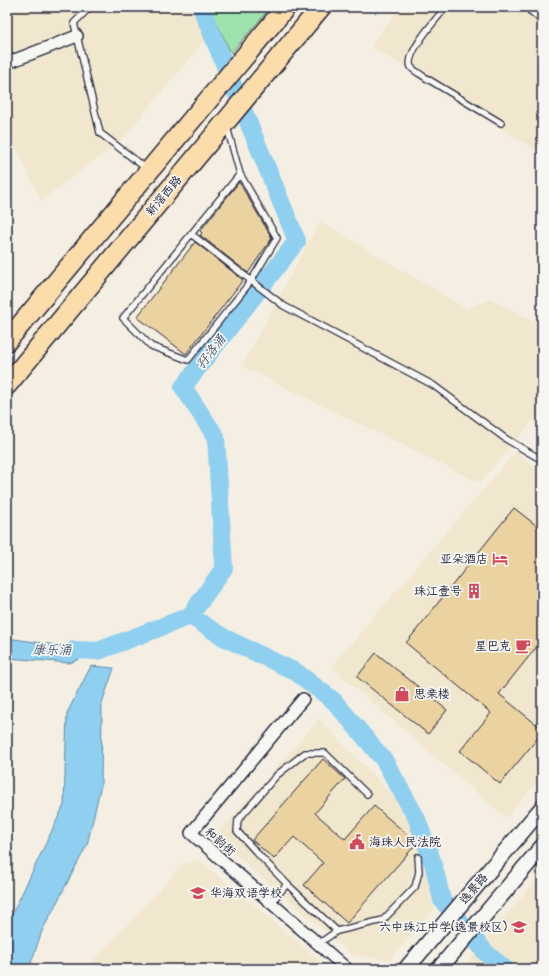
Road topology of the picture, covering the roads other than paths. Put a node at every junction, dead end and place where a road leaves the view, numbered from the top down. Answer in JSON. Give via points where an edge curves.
{"nodes":[{"id":1,"x":90,"y":7,"type":"edge"},
{"id":2,"x":286,"y":7,"type":"edge"},
{"id":3,"x":321,"y":7,"type":"edge"},
{"id":4,"x":446,"y":7,"type":"edge"},
{"id":5,"x":533,"y":7,"type":"edge"},
{"id":6,"x":542,"y":14,"type":"edge"},
{"id":7,"x":77,"y":36,"type":"junction"},
{"id":8,"x":7,"y":63,"type":"edge"},
{"id":9,"x":226,"y":121,"type":"junction"},
{"id":10,"x":501,"y":123,"type":"dead end"},
{"id":11,"x":149,"y":171,"type":"junction"},
{"id":12,"x":240,"y":174,"type":"junction"},
{"id":13,"x":191,"y":234,"type":"junction"},
{"id":14,"x":251,"y":281,"type":"junction"},
{"id":15,"x":7,"y":341,"type":"edge"},
{"id":16,"x":7,"y":385,"type":"edge"},
{"id":17,"x":542,"y":460,"type":"edge"},
{"id":18,"x":303,"y":699,"type":"dead end"},
{"id":19,"x":367,"y":794,"type":"dead end"},
{"id":20,"x":542,"y":808,"type":"edge"},
{"id":21,"x":539,"y":856,"type":"edge"},
{"id":22,"x":418,"y":857,"type":"dead end"},
{"id":23,"x":288,"y":884,"type":"junction"},
{"id":24,"x":271,"y":903,"type":"junction"},
{"id":25,"x":337,"y":931,"type":"junction"},
{"id":26,"x":318,"y":944,"type":"junction"},
{"id":27,"x":347,"y":969,"type":"edge"},
{"id":28,"x":406,"y":969,"type":"edge"},
{"id":29,"x":439,"y":969,"type":"edge"}],
"edges":[{"from":1,"to":7,"type":"lane","via":[[74,23]]},
{"from":2,"to":11,"type":"highway"},
{"from":3,"to":9,"type":"highway","name":"新滘西路"},
{"from":4,"to":10,"type":"lane","via":[[412,53],[411,66],[426,78]]},
{"from":5,"to":6,"type":"main road"},
{"from":7,"to":8,"type":"street"},
{"from":7,"to":11,"type":"lane","via":[[100,133]]},
{"from":9,"to":12,"type":"lane"},
{"from":9,"to":16,"type":"highway","name":"新滘西路"},
{"from":11,"to":15,"type":"highway"},
{"from":12,"to":13,"type":"lane"},
{"from":12,"to":14,"type":"lane","via":[[277,238]]},
{"from":13,"to":14,"type":"lane"},
{"from":13,"to":14,"type":"lane","via":[[123,318],[151,346],[188,360]]},
{"from":14,"to":17,"type":"lane","via":[[284,306],[433,385],[506,439]]},
{"from":18,"to":24,"type":"street","name":"和韵街","via":[[191,833]]},
{"from":19,"to":23,"type":"lane","via":[[324,753],[305,753],[277,775],[238,820],[237,831]]},
{"from":20,"to":28,"type":"main road","name":"逸景路"},
{"from":21,"to":29,"type":"main road","name":"逸景路"},
{"from":22,"to":25,"type":"lane","via":[[419,872],[415,887],[383,920]]},
{"from":23,"to":24,"type":"lane"},
{"from":23,"to":25,"type":"lane"},
{"from":24,"to":26,"type":"street","name":"和韵街"},
{"from":25,"to":26,"type":"lane"},
{"from":26,"to":27,"type":"street","name":"和韵街"}]}
